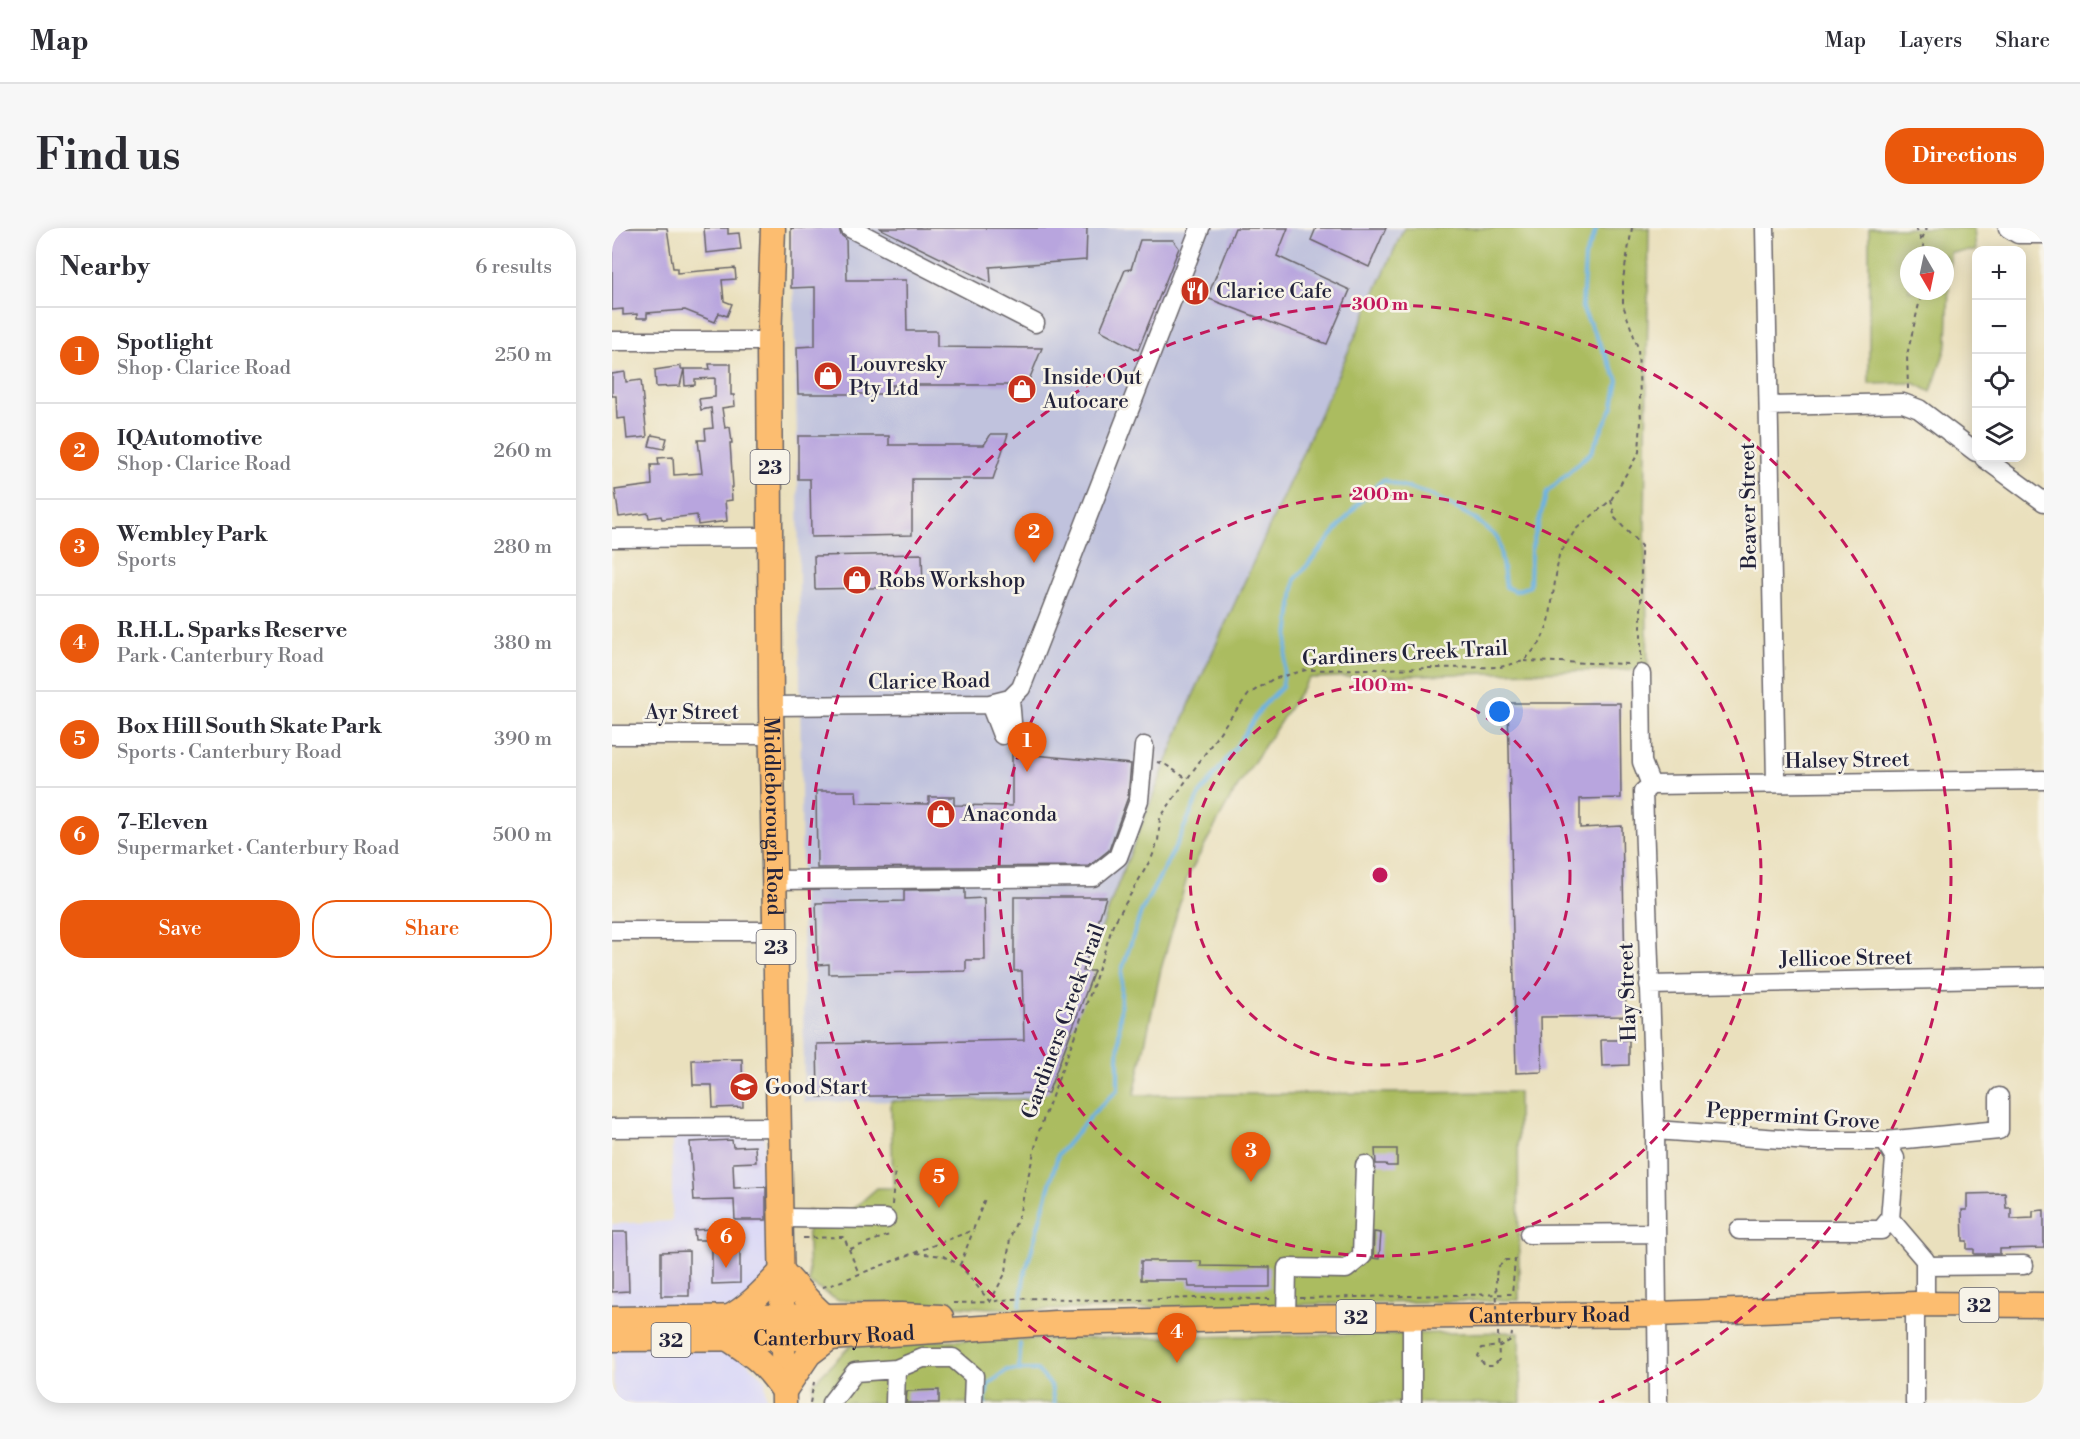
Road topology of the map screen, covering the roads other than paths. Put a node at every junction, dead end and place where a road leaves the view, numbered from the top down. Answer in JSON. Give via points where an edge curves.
{"nodes":[{"id":1,"x":772,"y":228,"type":"edge"},
{"id":2,"x":849,"y":228,"type":"edge"},
{"id":3,"x":1200,"y":228,"type":"edge"},
{"id":4,"x":1765,"y":228,"type":"edge"},
{"id":5,"x":2008,"y":228,"type":"edge"},
{"id":6,"x":2044,"y":234,"type":"edge"},
{"id":7,"x":1035,"y":323,"type":"dead end"},
{"id":8,"x":612,"y":340,"type":"edge"},
{"id":9,"x":769,"y":341,"type":"junction"},
{"id":10,"x":1769,"y":406,"type":"junction"},
{"id":11,"x":1972,"y":448,"type":"edge"},
{"id":12,"x":1989,"y":462,"type":"edge"},
{"id":13,"x":2044,"y":502,"type":"edge"},
{"id":14,"x":612,"y":537,"type":"edge"},
{"id":15,"x":771,"y":537,"type":"junction"},
{"id":16,"x":1641,"y":669,"type":"road end"},
{"id":17,"x":1010,"y":699,"type":"junction"},
{"id":18,"x":990,"y":704,"type":"junction"},
{"id":19,"x":771,"y":706,"type":"junction"},
{"id":20,"x":612,"y":735,"type":"edge"},
{"id":21,"x":771,"y":735,"type":"junction"},
{"id":22,"x":1144,"y":746,"type":"dead end"},
{"id":23,"x":2044,"y":780,"type":"edge"},
{"id":24,"x":1776,"y":783,"type":"junction"},
{"id":25,"x":1651,"y":785,"type":"junction"},
{"id":26,"x":774,"y":880,"type":"junction"},
{"id":27,"x":612,"y":931,"type":"edge"},
{"id":28,"x":776,"y":931,"type":"junction"},
{"id":29,"x":2044,"y":977,"type":"edge"},
{"id":30,"x":1649,"y":985,"type":"junction"},
{"id":31,"x":1999,"y":1097,"type":"dead end"},
{"id":32,"x":780,"y":1127,"type":"junction"},
{"id":33,"x":612,"y":1128,"type":"edge"},
{"id":34,"x":1655,"y":1130,"type":"junction"},
{"id":35,"x":1885,"y":1141,"type":"junction"},
{"id":36,"x":1365,"y":1166,"type":"dead end"},
{"id":37,"x":781,"y":1218,"type":"junction"},
{"id":38,"x":886,"y":1218,"type":"dead end"},
{"id":39,"x":1885,"y":1225,"type":"junction"},
{"id":40,"x":1739,"y":1230,"type":"dead end"},
{"id":41,"x":1656,"y":1233,"type":"junction"},
{"id":42,"x":1529,"y":1234,"type":"dead end"},
{"id":43,"x":2024,"y":1265,"type":"dead end"},
{"id":44,"x":1925,"y":1266,"type":"junction"},
{"id":45,"x":782,"y":1271,"type":"junction"},
{"id":46,"x":1920,"y":1305,"type":"junction"},
{"id":47,"x":2044,"y":1305,"type":"edge"},
{"id":48,"x":1286,"y":1308,"type":"junction"},
{"id":49,"x":1657,"y":1314,"type":"junction"},
{"id":50,"x":1412,"y":1317,"type":"junction"},
{"id":51,"x":612,"y":1319,"type":"edge"},
{"id":52,"x":1055,"y":1323,"type":"junction"},
{"id":53,"x":782,"y":1328,"type":"junction"},
{"id":54,"x":828,"y":1328,"type":"junction"},
{"id":55,"x":729,"y":1329,"type":"junction"},
{"id":56,"x":924,"y":1332,"type":"junction"},
{"id":57,"x":612,"y":1340,"type":"edge"},
{"id":58,"x":923,"y":1358,"type":"junction"},
{"id":59,"x":896,"y":1369,"type":"junction"},
{"id":60,"x":784,"y":1397,"type":"edge"},
{"id":61,"x":831,"y":1403,"type":"edge"},
{"id":62,"x":895,"y":1403,"type":"edge"},
{"id":63,"x":973,"y":1403,"type":"edge"},
{"id":64,"x":1413,"y":1403,"type":"edge"},
{"id":65,"x":1658,"y":1403,"type":"edge"},
{"id":66,"x":1915,"y":1403,"type":"edge"}],
"edges":[{"from":1,"to":9,"type":"main road","name":"Middleborough Road","number":"23"},
{"from":2,"to":7,"type":"street"},
{"from":3,"to":17,"type":"street","name":"Clarice Road","via":[[1021,688]]},
{"from":4,"to":10,"type":"street","name":"Beaver Street"},
{"from":5,"to":6,"type":"street","via":[[2018,234]]},
{"from":8,"to":9,"type":"street"},
{"from":9,"to":15,"type":"main road","name":"Middleborough Road","number":"23"},
{"from":10,"to":11,"type":"street","via":[[1903,403],[1919,409]]},
{"from":10,"to":24,"type":"street","name":"Beaver Street"},
{"from":12,"to":13,"type":"street"},
{"from":14,"to":15,"type":"street"},
{"from":15,"to":19,"type":"main road","name":"Middleborough Road","number":"23"},
{"from":16,"to":25,"type":"street","via":[[1642,762]]},
{"from":17,"to":18,"type":"street","name":"Clarice Road"},
{"from":17,"to":18,"type":"street","via":[[1007,735]]},
{"from":18,"to":19,"type":"street","name":"Clarice Road"},
{"from":19,"to":21,"type":"main road","name":"Middleborough Road","number":"23"},
{"from":20,"to":21,"type":"street","name":"Ayr Street"},
{"from":21,"to":26,"type":"main road","name":"Middleborough Road","number":"23"},
{"from":22,"to":26,"type":"street","via":[[1139,800],[1118,857],[1093,877]]},
{"from":23,"to":24,"type":"street","name":"Halsey Street"},
{"from":24,"to":25,"type":"street","name":"Halsey Street"},
{"from":25,"to":30,"type":"street","name":"Hay Street","via":[[1643,792]]},
{"from":26,"to":28,"type":"main road","name":"Middleborough Road","number":"23"},
{"from":27,"to":28,"type":"street"},
{"from":28,"to":32,"type":"main road","name":"Middleborough Road","number":"23"},
{"from":29,"to":30,"type":"street","name":"Jellicoe Street"},
{"from":30,"to":34,"type":"street","name":"Hay Street"},
{"from":31,"to":35,"type":"street","via":[[2000,1130]]},
{"from":32,"to":33,"type":"street"},
{"from":32,"to":37,"type":"main road","name":"Middleborough Road","number":"23"},
{"from":34,"to":35,"type":"street","name":"Peppermint Grove","via":[[1809,1141]]},
{"from":34,"to":41,"type":"street","name":"Hay Street"},
{"from":35,"to":39,"type":"street","name":"Peppermint Grove","via":[[1895,1158]]},
{"from":36,"to":48,"type":"street","via":[[1362,1257],[1346,1269],[1287,1268]]},
{"from":37,"to":38,"type":"street"},
{"from":37,"to":45,"type":"main road","name":"Middleborough Road","number":"23"},
{"from":39,"to":40,"type":"street"},
{"from":39,"to":44,"type":"street","via":[[1925,1260]]},
{"from":41,"to":42,"type":"street"},
{"from":41,"to":49,"type":"street","name":"Hay Street"},
{"from":43,"to":44,"type":"street"},
{"from":44,"to":46,"type":"street"},
{"from":45,"to":53,"type":"main road","name":"Middleborough Road","number":"23"},
{"from":45,"to":54,"type":"main road","via":[[808,1294]]},
{"from":45,"to":55,"type":"main road","via":[[742,1310]]},
{"from":46,"to":47,"type":"main road","name":"Canterbury Road","number":"32"},
{"from":46,"to":49,"type":"main road","name":"Canterbury Road","number":"32"},
{"from":46,"to":66,"type":"street"},
{"from":48,"to":50,"type":"main road","name":"Canterbury Road","number":"32"},
{"from":48,"to":52,"type":"main road","name":"Canterbury Road","number":"32"},
{"from":49,"to":50,"type":"main road","name":"Canterbury Road","number":"32"},
{"from":49,"to":65,"type":"street","name":"Hay Street"},
{"from":50,"to":64,"type":"street"},
{"from":51,"to":55,"type":"main road","name":"Canterbury Road","number":"32"},
{"from":52,"to":54,"type":"main road","name":"Canterbury Road","number":"32","via":[[901,1316]]},
{"from":52,"to":56,"type":"main road","name":"Canterbury Road","number":"32"},
{"from":53,"to":54,"type":"main road","name":"Canterbury Road","number":"32"},
{"from":53,"to":55,"type":"main road","name":"Canterbury Road","number":"32"},
{"from":53,"to":60,"type":"main road","name":"Middleborough Road","number":"23"},
{"from":54,"to":56,"type":"main road","name":"Canterbury Road","number":"32"},
{"from":54,"to":60,"type":"main road"},
{"from":55,"to":57,"type":"main road","name":"Canterbury Road","number":"32"},
{"from":55,"to":60,"type":"main road","via":[[767,1367]]},
{"from":56,"to":58,"type":"street"},
{"from":58,"to":59,"type":"street"},
{"from":58,"to":63,"type":"street","via":[[953,1358],[974,1376]]},
{"from":59,"to":61,"type":"street","via":[[855,1372]]},
{"from":59,"to":62,"type":"street"}]}
